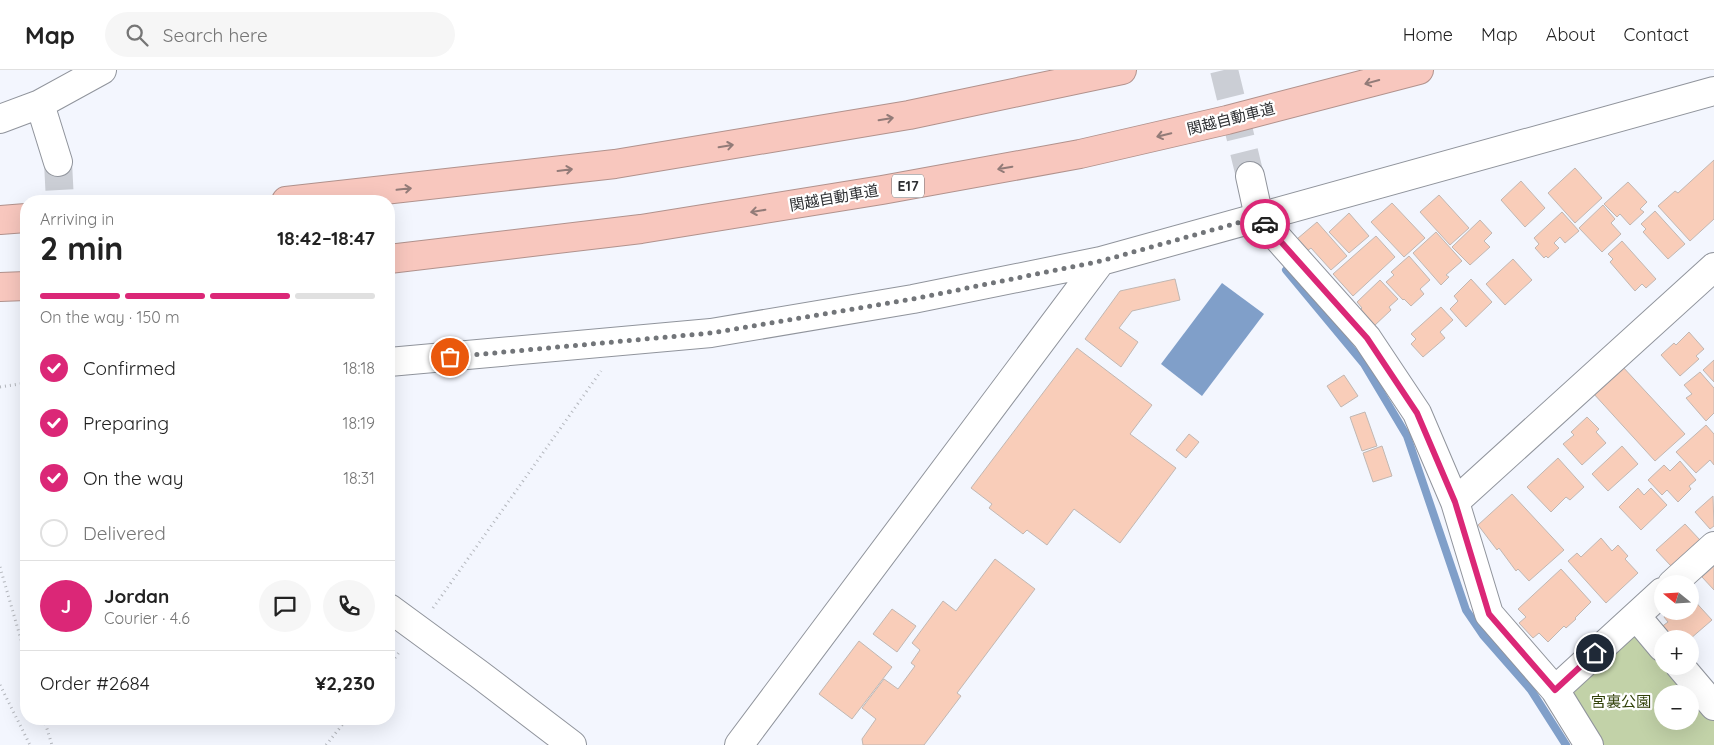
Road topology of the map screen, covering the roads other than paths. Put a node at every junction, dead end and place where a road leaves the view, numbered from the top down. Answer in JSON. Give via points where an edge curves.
{"nodes":[{"id":1,"x":102,"y":70,"type":"edge"},
{"id":2,"x":1122,"y":70,"type":"edge"},
{"id":3,"x":1419,"y":70,"type":"edge"},
{"id":4,"x":1714,"y":91,"type":"edge"},
{"id":5,"x":40,"y":104,"type":"junction"},
{"id":6,"x":0,"y":120,"type":"edge"},
{"id":7,"x":58,"y":162,"type":"tunnel mouth"},
{"id":8,"x":1250,"y":176,"type":"tunnel mouth"},
{"id":9,"x":339,"y":195,"type":"edge"},
{"id":10,"x":1259,"y":217,"type":"junction"},
{"id":11,"x":20,"y":218,"type":"edge"},
{"id":12,"x":0,"y":220,"type":"edge"},
{"id":13,"x":395,"y":258,"type":"edge"},
{"id":14,"x":1101,"y":261,"type":"junction"},
{"id":15,"x":1714,"y":267,"type":"edge"},
{"id":16,"x":20,"y":286,"type":"edge"},
{"id":17,"x":0,"y":287,"type":"edge"},
{"id":18,"x":395,"y":361,"type":"edge"},
{"id":19,"x":1455,"y":502,"type":"junction"},
{"id":20,"x":1714,"y":546,"type":"edge"},
{"id":21,"x":1682,"y":575,"type":"edge"},
{"id":22,"x":1654,"y":599,"type":"edge"},
{"id":23,"x":395,"y":612,"type":"edge"},
{"id":24,"x":1636,"y":616,"type":"junction"},
{"id":25,"x":1654,"y":637,"type":"edge"},
{"id":26,"x":1688,"y":675,"type":"edge"},
{"id":27,"x":1555,"y":690,"type":"junction"},
{"id":28,"x":1714,"y":706,"type":"edge"},
{"id":29,"x":572,"y":745,"type":"edge"},
{"id":30,"x":739,"y":745,"type":"edge"},
{"id":31,"x":1589,"y":745,"type":"edge"}],
"edges":[{"from":1,"to":5,"type":"street"},
{"from":9,"to":2,"type":"highway","one_way":true,"via":[[615,164],[909,115]]},
{"from":3,"to":13,"type":"highway","name":"関越自動車道","number":"E17","one_way":true,"via":[[1228,120],[1080,154],[641,230]]},
{"from":4,"to":10,"type":"street"},
{"from":5,"to":6,"type":"street"},
{"from":5,"to":7,"type":"street"},
{"from":8,"to":10,"type":"street"},
{"from":10,"to":14,"type":"street"},
{"from":10,"to":19,"type":"street","via":[[1367,338],[1417,413]]},
{"from":11,"to":12,"type":"highway"},
{"from":14,"to":18,"type":"street","via":[[913,299],[730,330]]},
{"from":14,"to":30,"type":"street"},
{"from":15,"to":19,"type":"street"},
{"from":16,"to":17,"type":"highway"},
{"from":19,"to":27,"type":"street","via":[[1489,614]]},
{"from":20,"to":21,"type":"street"},
{"from":22,"to":24,"type":"street"},
{"from":23,"to":29,"type":"street"},
{"from":24,"to":25,"type":"street"},
{"from":24,"to":27,"type":"street"},
{"from":26,"to":28,"type":"street"},
{"from":27,"to":31,"type":"street"}]}
